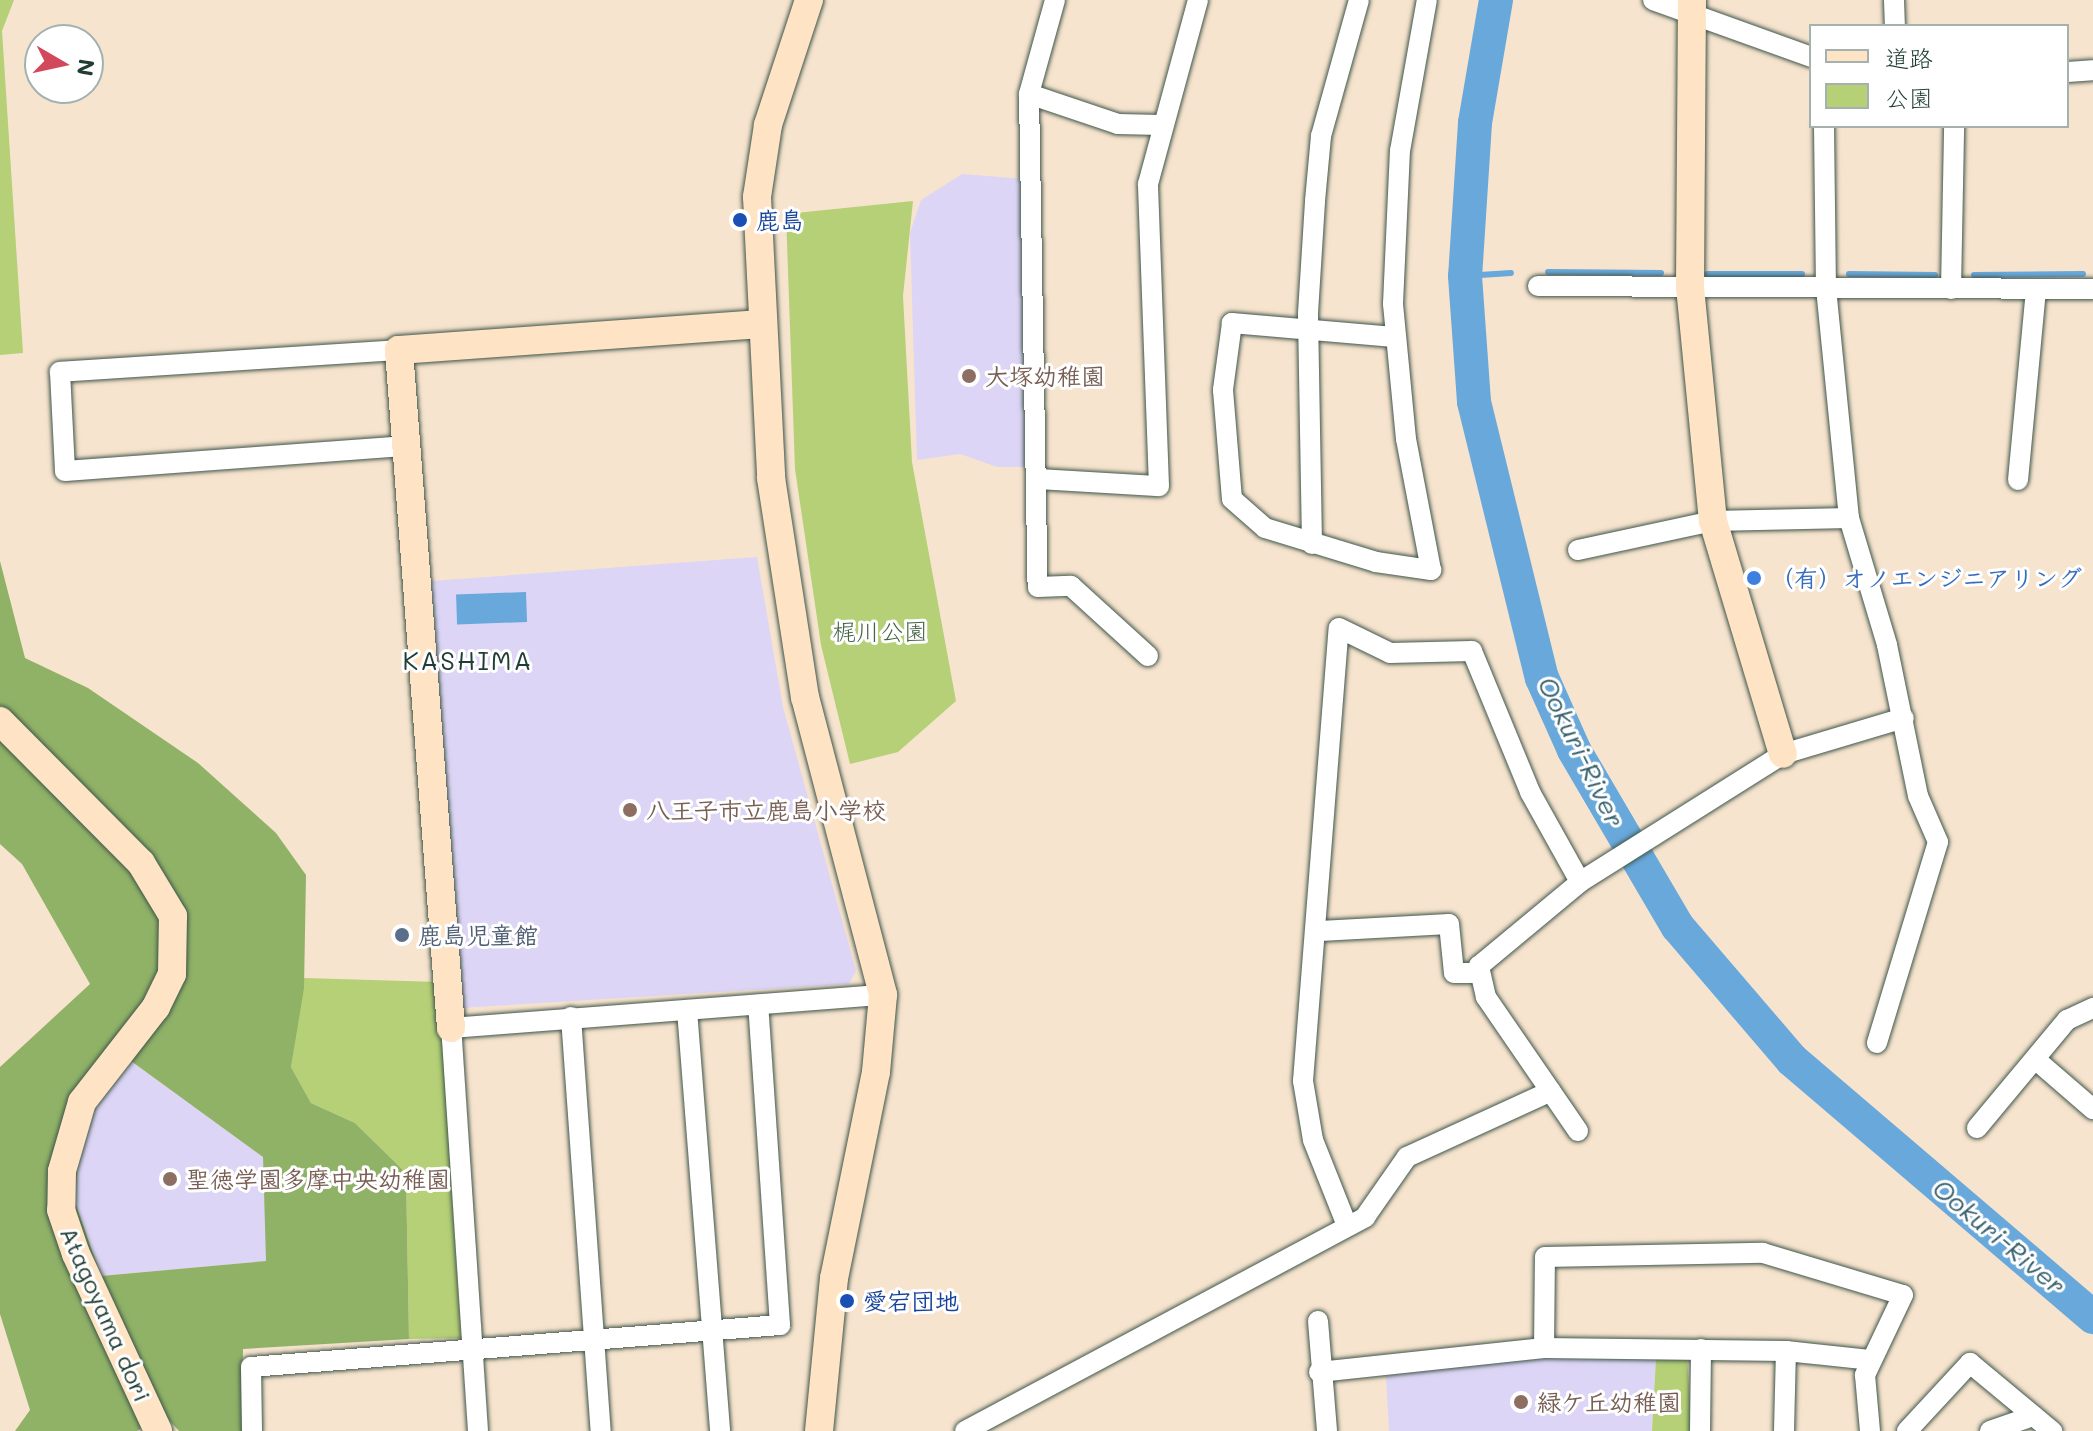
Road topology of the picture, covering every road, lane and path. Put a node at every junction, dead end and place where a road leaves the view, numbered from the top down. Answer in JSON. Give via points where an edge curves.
{"nodes":[{"id":1,"x":809,"y":0,"type":"edge"},
{"id":2,"x":1055,"y":0,"type":"edge"},
{"id":3,"x":1198,"y":0,"type":"edge"},
{"id":4,"x":1359,"y":0,"type":"edge"},
{"id":5,"x":1427,"y":0,"type":"edge"},
{"id":6,"x":1653,"y":0,"type":"edge"},
{"id":7,"x":1894,"y":0,"type":"edge"},
{"id":8,"x":1690,"y":6,"type":"edge"},
{"id":9,"x":1895,"y":24,"type":"edge"},
{"id":10,"x":1809,"y":56,"type":"edge"},
{"id":11,"x":2093,"y":70,"type":"edge"},
{"id":12,"x":2069,"y":72,"type":"edge"},
{"id":13,"x":1029,"y":94,"type":"junction"},
{"id":14,"x":1160,"y":125,"type":"junction"},
{"id":15,"x":1824,"y":128,"type":"edge"},
{"id":16,"x":1954,"y":128,"type":"edge"},
{"id":17,"x":1538,"y":286,"type":"dead end"},
{"id":18,"x":1690,"y":287,"type":"junction"},
{"id":19,"x":1826,"y":288,"type":"junction"},
{"id":20,"x":1951,"y":289,"type":"junction"},
{"id":21,"x":2093,"y":289,"type":"edge"},
{"id":22,"x":2036,"y":290,"type":"junction"},
{"id":23,"x":761,"y":324,"type":"junction"},
{"id":24,"x":1308,"y":330,"type":"junction"},
{"id":25,"x":1394,"y":337,"type":"junction"},
{"id":26,"x":399,"y":350,"type":"junction"},
{"id":27,"x":407,"y":446,"type":"junction"},
{"id":28,"x":1040,"y":479,"type":"junction"},
{"id":29,"x":2018,"y":480,"type":"dead end"},
{"id":30,"x":1849,"y":518,"type":"junction"},
{"id":31,"x":1713,"y":521,"type":"junction"},
{"id":32,"x":1312,"y":544,"type":"junction"},
{"id":33,"x":1578,"y":550,"type":"dead end"},
{"id":34,"x":1148,"y":656,"type":"dead end"},
{"id":35,"x":1904,"y":718,"type":"junction"},
{"id":36,"x":0,"y":721,"type":"edge"},
{"id":37,"x":1783,"y":754,"type":"junction"},
{"id":38,"x":1582,"y":880,"type":"junction"},
{"id":39,"x":1320,"y":931,"type":"junction"},
{"id":40,"x":1479,"y":973,"type":"junction"},
{"id":41,"x":883,"y":995,"type":"junction"},
{"id":42,"x":758,"y":1005,"type":"junction"},
{"id":43,"x":2093,"y":1008,"type":"edge"},
{"id":44,"x":687,"y":1010,"type":"junction"},
{"id":45,"x":571,"y":1017,"type":"junction"},
{"id":46,"x":451,"y":1028,"type":"junction"},
{"id":47,"x":1877,"y":1043,"type":"dead end"},
{"id":48,"x":2035,"y":1059,"type":"junction"},
{"id":49,"x":1551,"y":1091,"type":"junction"},
{"id":50,"x":2093,"y":1109,"type":"edge"},
{"id":51,"x":1977,"y":1128,"type":"dead end"},
{"id":52,"x":1578,"y":1131,"type":"dead end"},
{"id":53,"x":1346,"y":1223,"type":"junction"},
{"id":54,"x":1318,"y":1321,"type":"dead end"},
{"id":55,"x":713,"y":1333,"type":"junction"},
{"id":56,"x":594,"y":1339,"type":"junction"},
{"id":57,"x":1544,"y":1348,"type":"junction"},
{"id":58,"x":1701,"y":1349,"type":"junction"},
{"id":59,"x":472,"y":1350,"type":"junction"},
{"id":60,"x":1786,"y":1351,"type":"junction"},
{"id":61,"x":1870,"y":1360,"type":"junction"},
{"id":62,"x":1319,"y":1372,"type":"junction"},
{"id":63,"x":2033,"y":1416,"type":"junction"},
{"id":64,"x":158,"y":1431,"type":"edge"},
{"id":65,"x":252,"y":1431,"type":"edge"},
{"id":66,"x":478,"y":1431,"type":"edge"},
{"id":67,"x":601,"y":1431,"type":"edge"},
{"id":68,"x":720,"y":1431,"type":"edge"},
{"id":69,"x":819,"y":1431,"type":"edge"},
{"id":70,"x":965,"y":1431,"type":"edge"},
{"id":71,"x":1327,"y":1431,"type":"edge"},
{"id":72,"x":1700,"y":1431,"type":"edge"},
{"id":73,"x":1784,"y":1431,"type":"edge"},
{"id":74,"x":1870,"y":1431,"type":"edge"},
{"id":75,"x":1907,"y":1431,"type":"edge"},
{"id":76,"x":1990,"y":1431,"type":"edge"},
{"id":77,"x":2052,"y":1431,"type":"edge"}],
"edges":[{"from":1,"to":23,"type":"street","via":[[761,162]]},
{"from":2,"to":13,"type":"street"},
{"from":3,"to":14,"type":"street"},
{"from":4,"to":24,"type":"street","via":[[1321,136]]},
{"from":5,"to":25,"type":"street","via":[[1400,151]]},
{"from":6,"to":8,"type":"street"},
{"from":7,"to":9,"type":"street"},
{"from":8,"to":10,"type":"street"},
{"from":8,"to":18,"type":"street"},
{"from":11,"to":12,"type":"street"},
{"from":13,"to":14,"type":"street","via":[[1118,124]]},
{"from":13,"to":28,"type":"street"},
{"from":14,"to":28,"type":"street","via":[[1148,184],[1159,486]]},
{"from":15,"to":19,"type":"street"},
{"from":16,"to":20,"type":"street"},
{"from":17,"to":18,"type":"street"},
{"from":18,"to":19,"type":"street"},
{"from":18,"to":31,"type":"street"},
{"from":19,"to":20,"type":"street"},
{"from":19,"to":30,"type":"street"},
{"from":20,"to":22,"type":"street"},
{"from":21,"to":22,"type":"street"},
{"from":22,"to":29,"type":"street"},
{"from":23,"to":26,"type":"street"},
{"from":23,"to":41,"type":"street","via":[[791,625]]},
{"from":24,"to":25,"type":"street"},
{"from":24,"to":32,"type":"street"},
{"from":24,"to":32,"type":"street","via":[[1232,323],[1223,390],[1232,499],[1265,528]]},
{"from":25,"to":32,"type":"street","via":[[1431,570]]},
{"from":26,"to":27,"type":"street"},
{"from":26,"to":27,"type":"street","via":[[60,372],[65,471]]},
{"from":27,"to":46,"type":"street"},
{"from":28,"to":34,"type":"street","via":[[1038,587],[1071,586]]},
{"from":30,"to":31,"type":"street"},
{"from":30,"to":35,"type":"street"},
{"from":31,"to":33,"type":"street"},
{"from":31,"to":37,"type":"street"},
{"from":35,"to":37,"type":"street"},
{"from":35,"to":47,"type":"street","via":[[1918,796],[1938,842]]},
{"from":36,"to":64,"type":"street","name":"Atagoyama dori","via":[[141,863],[173,916],[172,974],[82,1102],[62,1171],[61,1210],[76,1254]]},
{"from":37,"to":38,"type":"street"},
{"from":38,"to":39,"type":"street","via":[[1530,792],[1472,651],[1390,653],[1339,628]]},
{"from":38,"to":40,"type":"street"},
{"from":39,"to":40,"type":"street","via":[[1449,924],[1454,973]]},
{"from":39,"to":53,"type":"street","via":[[1303,1081],[1313,1140]]},
{"from":40,"to":49,"type":"street","via":[[1486,997]]},
{"from":41,"to":42,"type":"street"},
{"from":41,"to":69,"type":"street","via":[[876,1072],[834,1278]]},
{"from":42,"to":44,"type":"street"},
{"from":42,"to":55,"type":"street","via":[[780,1325]]},
{"from":43,"to":48,"type":"street","via":[[2067,1020]]},
{"from":44,"to":45,"type":"street"},
{"from":44,"to":55,"type":"street"},
{"from":45,"to":46,"type":"street"},
{"from":45,"to":56,"type":"street"},
{"from":46,"to":59,"type":"street"},
{"from":48,"to":50,"type":"street"},
{"from":48,"to":51,"type":"street"},
{"from":49,"to":52,"type":"street"},
{"from":49,"to":53,"type":"street","via":[[1407,1157],[1365,1217]]},
{"from":53,"to":70,"type":"street"},
{"from":54,"to":62,"type":"street"},
{"from":55,"to":56,"type":"street"},
{"from":55,"to":68,"type":"street"},
{"from":56,"to":59,"type":"street"},
{"from":56,"to":67,"type":"street"},
{"from":57,"to":58,"type":"street"},
{"from":57,"to":61,"type":"street","via":[[1545,1257],[1763,1253],[1903,1295]]},
{"from":57,"to":62,"type":"street"},
{"from":58,"to":60,"type":"street"},
{"from":58,"to":72,"type":"street"},
{"from":59,"to":65,"type":"street","via":[[251,1367]]},
{"from":59,"to":66,"type":"street"},
{"from":60,"to":61,"type":"street"},
{"from":60,"to":73,"type":"street"},
{"from":61,"to":74,"type":"street","via":[[1863,1393]]},
{"from":62,"to":71,"type":"street"},
{"from":63,"to":75,"type":"street","via":[[1970,1363]]},
{"from":63,"to":76,"type":"street"},
{"from":63,"to":77,"type":"street"}]}
